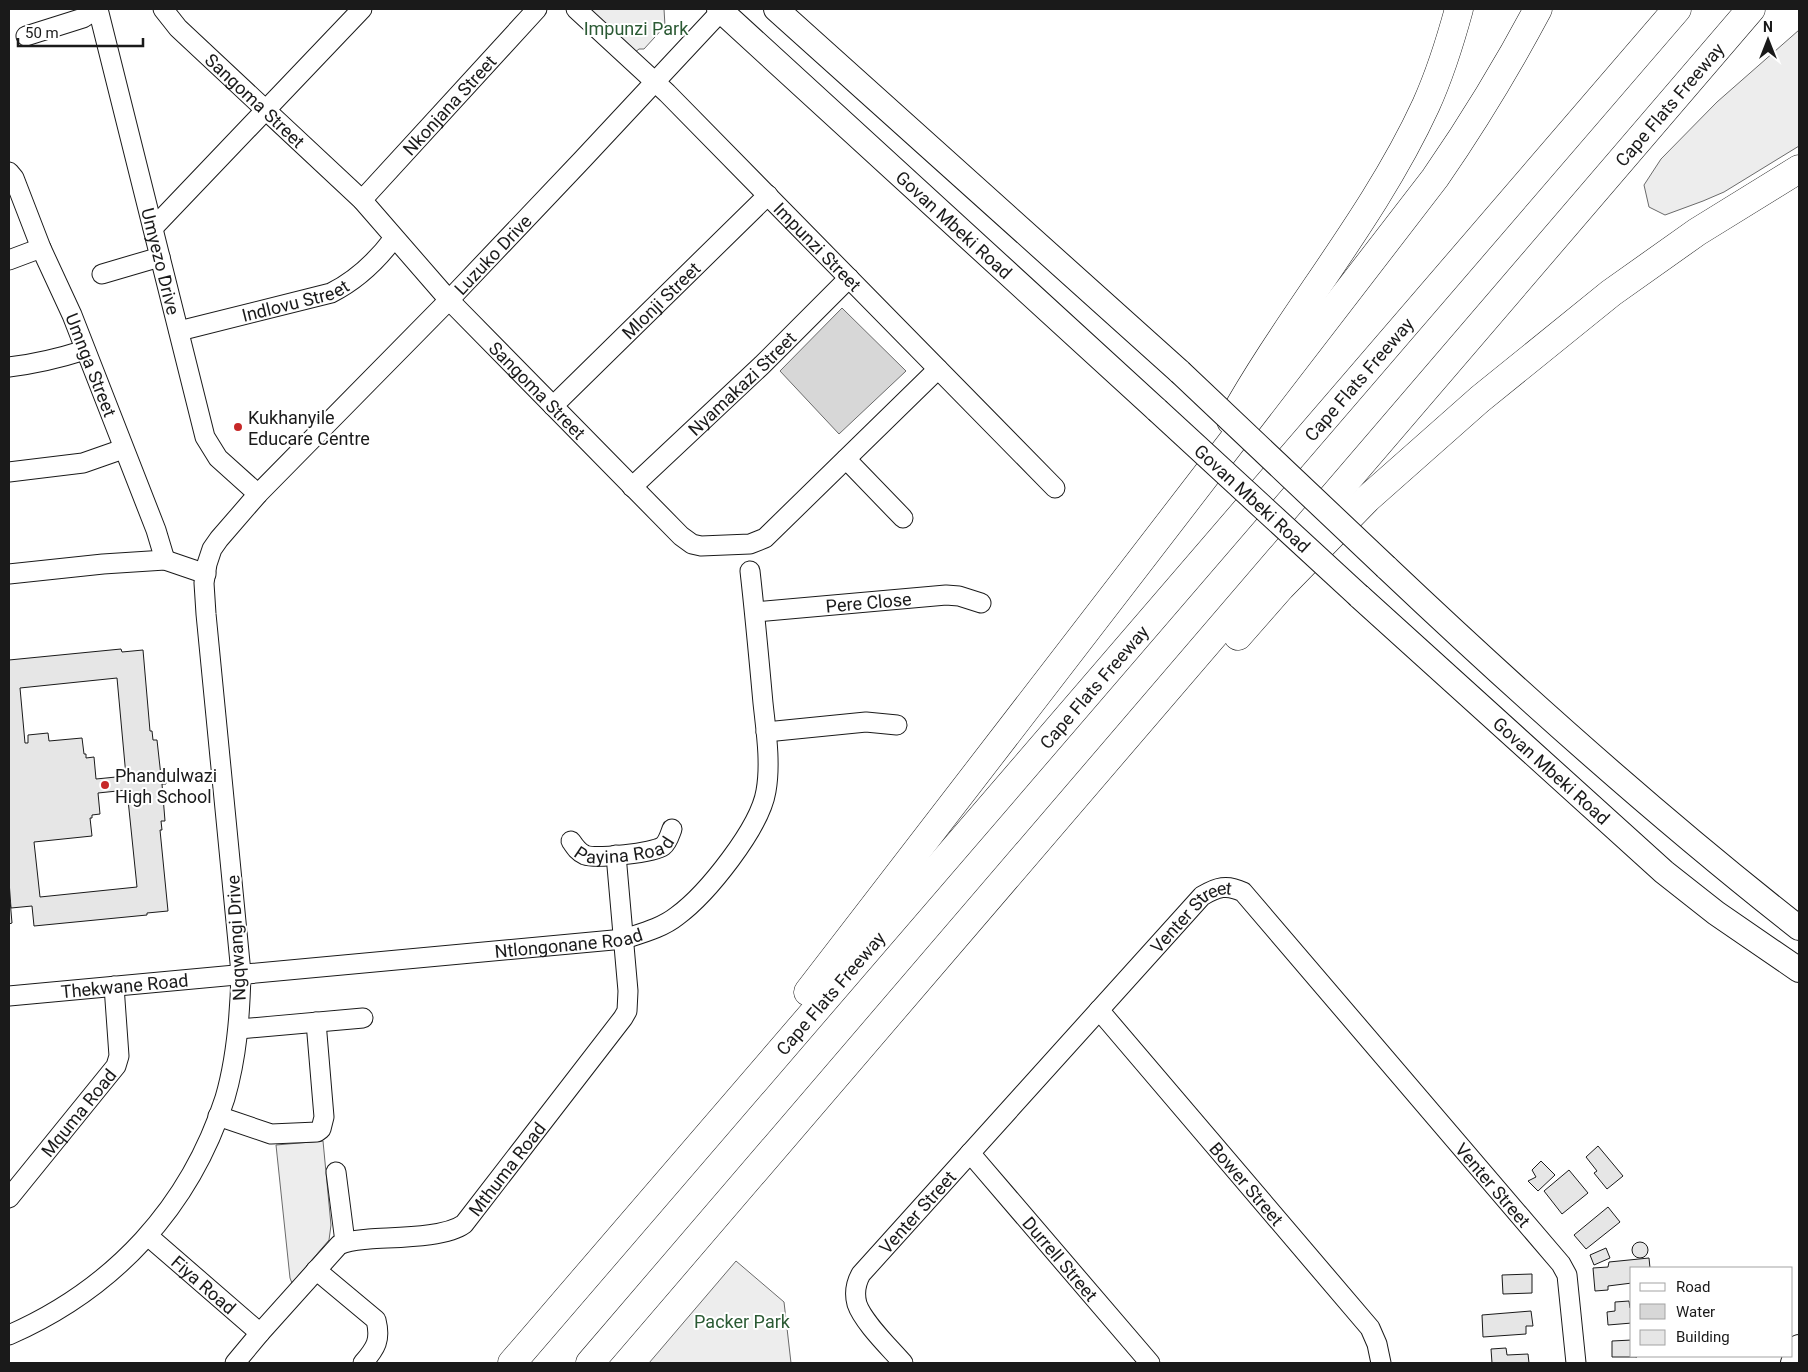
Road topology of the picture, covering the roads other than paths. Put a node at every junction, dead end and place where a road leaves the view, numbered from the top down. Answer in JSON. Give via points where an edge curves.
{"nodes":[{"id":1,"x":98,"y":9,"type":"edge"},
{"id":2,"x":163,"y":9,"type":"edge"},
{"id":3,"x":362,"y":9,"type":"edge"},
{"id":4,"x":537,"y":9,"type":"edge"},
{"id":5,"x":576,"y":9,"type":"edge"},
{"id":6,"x":721,"y":9,"type":"edge"},
{"id":7,"x":776,"y":9,"type":"edge"},
{"id":8,"x":1459,"y":9,"type":"edge"},
{"id":9,"x":1538,"y":9,"type":"edge"},
{"id":10,"x":1677,"y":9,"type":"edge"},
{"id":11,"x":1751,"y":9,"type":"edge"},
{"id":12,"x":26,"y":36,"type":"dead end"},
{"id":13,"x":655,"y":82,"type":"junction"},
{"id":14,"x":266,"y":110,"type":"junction"},
{"id":15,"x":1799,"y":169,"type":"edge"},
{"id":16,"x":9,"y":172,"type":"edge"},
{"id":17,"x":768,"y":195,"type":"junction"},
{"id":18,"x":362,"y":200,"type":"junction"},
{"id":19,"x":153,"y":228,"type":"junction"},
{"id":20,"x":394,"y":238,"type":"junction"},
{"id":21,"x":41,"y":248,"type":"junction"},
{"id":22,"x":160,"y":257,"type":"junction"},
{"id":23,"x":9,"y":260,"type":"edge"},
{"id":24,"x":102,"y":274,"type":"dead end"},
{"id":25,"x":849,"y":278,"type":"junction"},
{"id":26,"x":449,"y":300,"type":"junction"},
{"id":27,"x":179,"y":331,"type":"junction"},
{"id":28,"x":85,"y":350,"type":"junction"},
{"id":29,"x":9,"y":367,"type":"edge"},
{"id":30,"x":938,"y":369,"type":"junction"},
{"id":31,"x":553,"y":406,"type":"junction"},
{"id":32,"x":123,"y":449,"type":"junction"},
{"id":33,"x":846,"y":459,"type":"junction"},
{"id":34,"x":9,"y":472,"type":"edge"},
{"id":35,"x":632,"y":487,"type":"junction"},
{"id":36,"x":1055,"y":488,"type":"dead end"},
{"id":37,"x":258,"y":494,"type":"junction"},
{"id":38,"x":1186,"y":503,"type":"junction"},
{"id":39,"x":903,"y":518,"type":"dead end"},
{"id":40,"x":165,"y":560,"type":"junction"},
{"id":41,"x":750,"y":571,"type":"dead end"},
{"id":42,"x":9,"y":574,"type":"edge"},
{"id":43,"x":206,"y":574,"type":"junction"},
{"id":44,"x":981,"y":603,"type":"dead end"},
{"id":45,"x":755,"y":612,"type":"junction"},
{"id":46,"x":897,"y":725,"type":"dead end"},
{"id":47,"x":766,"y":732,"type":"junction"},
{"id":48,"x":672,"y":828,"type":"dead end"},
{"id":49,"x":571,"y":841,"type":"dead end"},
{"id":50,"x":616,"y":855,"type":"junction"},
{"id":51,"x":977,"y":914,"type":"junction"},
{"id":52,"x":1799,"y":928,"type":"edge"},
{"id":53,"x":624,"y":939,"type":"junction"},
{"id":54,"x":1799,"y":970,"type":"edge"},
{"id":55,"x":242,"y":973,"type":"junction"},
{"id":56,"x":114,"y":986,"type":"junction"},
{"id":57,"x":9,"y":996,"type":"edge"},
{"id":58,"x":1098,"y":1010,"type":"junction"},
{"id":59,"x":363,"y":1018,"type":"dead end"},
{"id":60,"x":316,"y":1022,"type":"junction"},
{"id":61,"x":239,"y":1028,"type":"junction"},
{"id":62,"x":218,"y":1116,"type":"junction"},
{"id":63,"x":702,"y":1141,"type":"junction"},
{"id":64,"x":970,"y":1152,"type":"junction"},
{"id":65,"x":336,"y":1172,"type":"dead end"},
{"id":66,"x":9,"y":1198,"type":"edge"},
{"id":67,"x":148,"y":1236,"type":"junction"},
{"id":68,"x":345,"y":1242,"type":"junction"},
{"id":69,"x":316,"y":1270,"type":"junction"},
{"id":70,"x":260,"y":1333,"type":"junction"},
{"id":71,"x":9,"y":1335,"type":"edge"},
{"id":72,"x":1799,"y":1347,"type":"edge"},
{"id":73,"x":235,"y":1363,"type":"edge"},
{"id":74,"x":363,"y":1363,"type":"edge"},
{"id":75,"x":512,"y":1363,"type":"edge"},
{"id":76,"x":590,"y":1363,"type":"edge"},
{"id":77,"x":903,"y":1363,"type":"edge"},
{"id":78,"x":1150,"y":1363,"type":"edge"},
{"id":79,"x":1381,"y":1363,"type":"edge"},
{"id":80,"x":1576,"y":1363,"type":"edge"},
{"id":81,"x":1793,"y":1363,"type":"edge"}],
"edges":[{"from":1,"to":12,"type":"street","via":[[83,18]]},
{"from":1,"to":19,"type":"street","name":"Umyezo Drive"},
{"from":2,"to":14,"type":"street","name":"Sangoma Street","via":[[178,28]]},
{"from":3,"to":14,"type":"street"},
{"from":4,"to":18,"type":"street","name":"Nkonjana Street"},
{"from":5,"to":13,"type":"street","name":"Impunzi Street"},
{"from":6,"to":13,"type":"street","name":"Luzuko Drive"},
{"from":6,"to":54,"type":"main road","name":"Govan Mbeki Road","bridge":true,"via":[[1664,872],[1716,913]]},
{"from":7,"to":52,"type":"main road","name":"Govan Mbeki Road","bridge":true,"via":[[1180,372],[1572,739],[1733,877]]},
{"from":8,"to":38,"type":"highway","via":[[1437,79],[1410,138],[1360,221],[1251,385]]},
{"from":9,"to":38,"type":"highway","via":[[1468,131],[1435,178]]},
{"from":10,"to":63,"type":"highway","name":"Cape Flats Freeway"},
{"from":11,"to":51,"type":"highway","name":"Cape Flats Freeway"},
{"from":13,"to":17,"type":"street","name":"Impunzi Street"},
{"from":13,"to":26,"type":"street","name":"Luzuko Drive"},
{"from":14,"to":18,"type":"street","name":"Sangoma Street"},
{"from":14,"to":19,"type":"street"},
{"from":15,"to":51,"type":"highway","via":[[1697,232],[1611,293],[1480,399],[1374,493],[1281,587],[1098,795]]},
{"from":16,"to":21,"type":"street","name":"Umnga Street"},
{"from":17,"to":25,"type":"street","name":"Impunzi Street"},
{"from":17,"to":31,"type":"street","name":"Mlonji Street"},
{"from":18,"to":20,"type":"street","name":"Sangoma Street"},
{"from":19,"to":22,"type":"street","name":"Umyezo Drive"},
{"from":20,"to":26,"type":"street","name":"Sangoma Street"},
{"from":20,"to":27,"type":"street","name":"Indlovu Street","via":[[360,276],[330,293]]},
{"from":21,"to":23,"type":"street"},
{"from":21,"to":28,"type":"street","name":"Umnga Street"},
{"from":22,"to":24,"type":"street"},
{"from":22,"to":27,"type":"street","name":"Umyezo Drive"},
{"from":25,"to":30,"type":"street","name":"Impunzi Street"},
{"from":25,"to":35,"type":"street","name":"Nyamakazi Street"},
{"from":26,"to":31,"type":"street","name":"Sangoma Street"},
{"from":26,"to":37,"type":"street","name":"Luzuko Drive"},
{"from":27,"to":37,"type":"street","name":"Umyezo Drive","via":[[208,442],[218,458]]},
{"from":28,"to":29,"type":"street"},
{"from":28,"to":32,"type":"street","name":"Umnga Street"},
{"from":30,"to":33,"type":"street","name":"Sangoma Street"},
{"from":30,"to":36,"type":"street","name":"Impunzi Street"},
{"from":31,"to":35,"type":"street","name":"Sangoma Street"},
{"from":32,"to":34,"type":"street","via":[[83,463]]},
{"from":32,"to":40,"type":"street","name":"Umnga Street"},
{"from":33,"to":35,"type":"street","name":"Sangoma Street","via":[[765,538],[750,544],[692,544]]},
{"from":33,"to":39,"type":"street"},
{"from":37,"to":43,"type":"street","name":"Ngqwangi Drive","via":[[219,538],[212,549]]},
{"from":38,"to":63,"type":"highway","via":[[760,1055]]},
{"from":40,"to":42,"type":"street"},
{"from":40,"to":43,"type":"street"},
{"from":41,"to":45,"type":"street","name":"Ntlongonane Road"},
{"from":43,"to":55,"type":"street","name":"Ngqwangi Drive","via":[[206,614]]},
{"from":44,"to":45,"type":"street","name":"Pere Close","via":[[946,595]]},
{"from":45,"to":47,"type":"street","name":"Ntlongonane Road"},
{"from":46,"to":47,"type":"street","via":[[866,722]]},
{"from":47,"to":53,"type":"street","name":"Ntlongonane Road","via":[[766,792],[751,828],[698,898],[676,918]]},
{"from":48,"to":50,"type":"street","name":"Payina Road","via":[[667,842],[655,850]]},
{"from":49,"to":50,"type":"street","name":"Payina Road","via":[[583,854]]},
{"from":50,"to":53,"type":"street","name":"Mthuma Road"},
{"from":51,"to":76,"type":"highway","name":"Cape Flats Freeway"},
{"from":53,"to":55,"type":"street","name":"Ntlongonane Road"},
{"from":53,"to":68,"type":"street","name":"Mthuma Road","via":[[627,1010],[464,1224],[458,1229],[438,1234]]},
{"from":55,"to":56,"type":"street","name":"Thekwane Road"},
{"from":55,"to":61,"type":"street","name":"Ngqwangi Drive"},
{"from":56,"to":57,"type":"street","name":"Thekwane Road"},
{"from":56,"to":66,"type":"street","name":"Mquma Road","via":[[119,1056],[116,1066]]},
{"from":58,"to":64,"type":"street","name":"Venter Street"},
{"from":58,"to":79,"type":"street","name":"Bower Street","via":[[1370,1328]]},
{"from":58,"to":80,"type":"street","name":"Venter Street","via":[[1202,896],[1224,886],[1244,892],[1561,1264],[1567,1275]]},
{"from":59,"to":60,"type":"street"},
{"from":60,"to":61,"type":"street"},
{"from":60,"to":62,"type":"street","via":[[324,1117],[323,1126],[317,1132],[271,1134]]},
{"from":61,"to":62,"type":"street","name":"Ngqwangi Drive"},
{"from":62,"to":67,"type":"street","name":"Ngqwangi Drive","via":[[190,1178]]},
{"from":63,"to":75,"type":"highway","name":"Cape Flats Freeway"},
{"from":64,"to":77,"type":"street","name":"Venter Street","via":[[861,1274],[857,1283],[857,1304]]},
{"from":64,"to":78,"type":"street","name":"Durrell Street"},
{"from":65,"to":68,"type":"street"},
{"from":67,"to":70,"type":"street","name":"Fiya Road"},
{"from":67,"to":71,"type":"street","name":"Ngqwangi Drive","via":[[85,1292],[58,1311]]},
{"from":68,"to":69,"type":"street","via":[[333,1250]]},
{"from":69,"to":70,"type":"street"},
{"from":69,"to":74,"type":"street","via":[[376,1320],[377,1343]]},
{"from":70,"to":73,"type":"street"},
{"from":72,"to":81,"type":"main road"}]}
